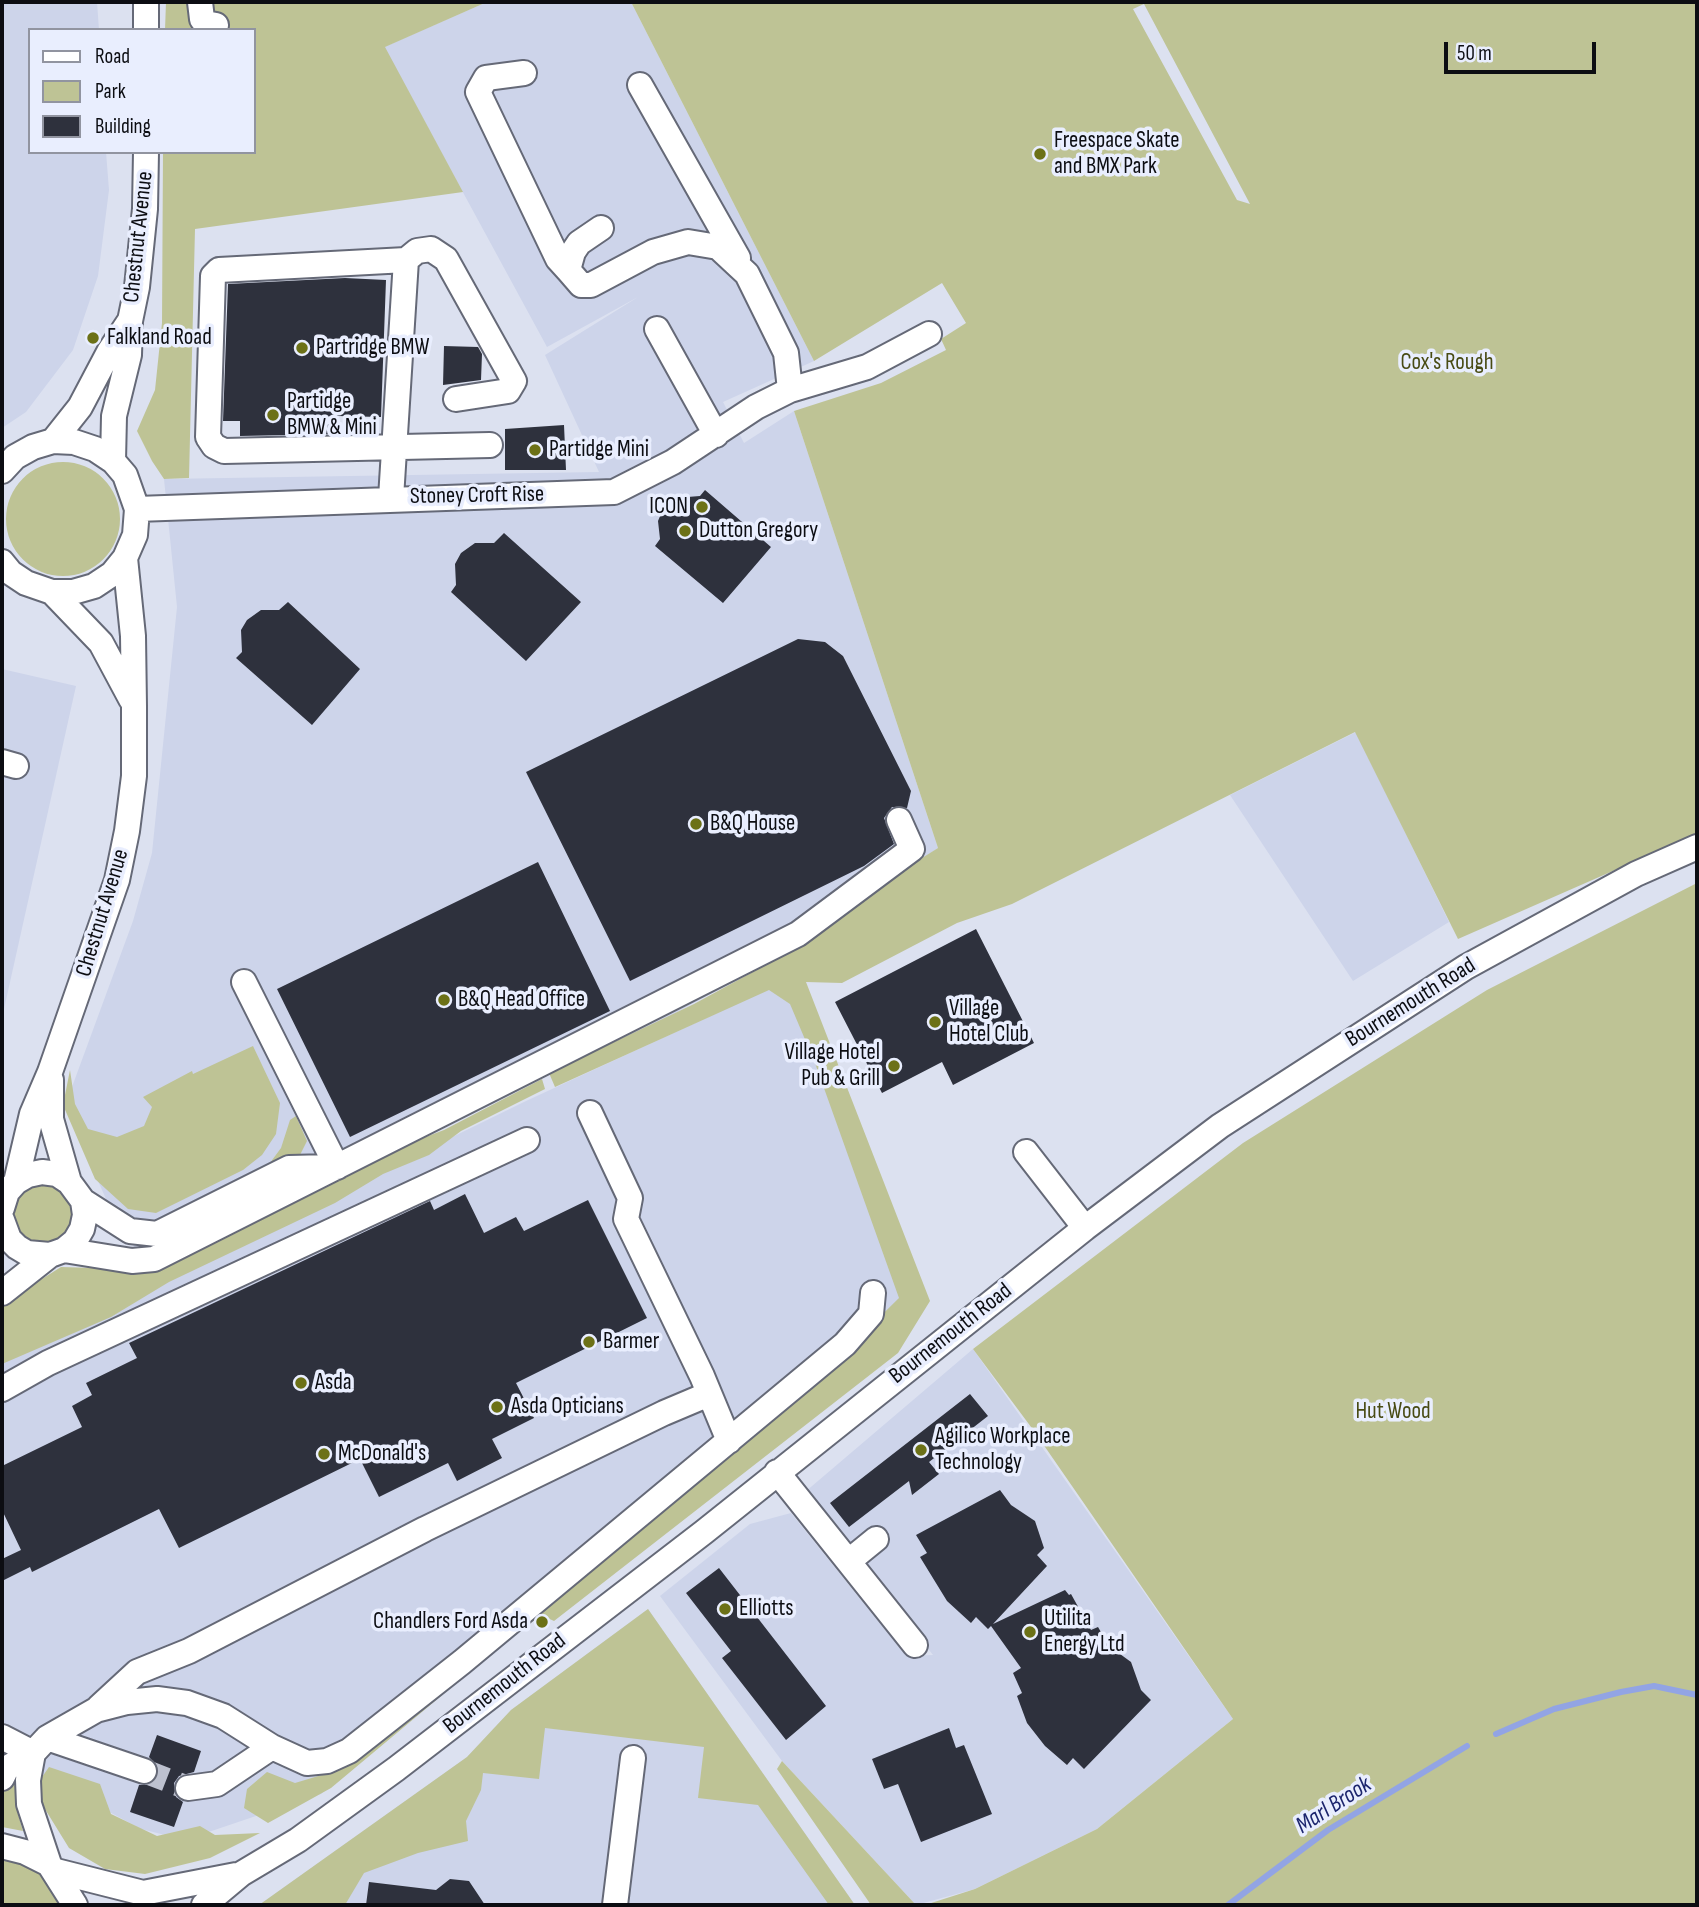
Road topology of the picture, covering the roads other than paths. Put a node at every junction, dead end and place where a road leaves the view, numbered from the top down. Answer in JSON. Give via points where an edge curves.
{"nodes":[{"id":1,"x":146,"y":2,"type":"edge"},
{"id":2,"x":200,"y":2,"type":"edge"},
{"id":3,"x":216,"y":25,"type":"dead end"},
{"id":4,"x":146,"y":28,"type":"edge"},
{"id":5,"x":524,"y":73,"type":"dead end"},
{"id":6,"x":640,"y":85,"type":"dead end"},
{"id":7,"x":146,"y":154,"type":"edge"},
{"id":8,"x":601,"y":228,"type":"dead end"},
{"id":9,"x":406,"y":260,"type":"junction"},
{"id":10,"x":568,"y":270,"type":"junction"},
{"id":11,"x":747,"y":274,"type":"junction"},
{"id":12,"x":130,"y":321,"type":"junction"},
{"id":13,"x":657,"y":329,"type":"dead end"},
{"id":14,"x":929,"y":334,"type":"dead end"},
{"id":15,"x":790,"y":390,"type":"junction"},
{"id":16,"x":456,"y":399,"type":"dead end"},
{"id":17,"x":716,"y":435,"type":"junction"},
{"id":18,"x":53,"y":441,"type":"junction"},
{"id":19,"x":490,"y":445,"type":"dead end"},
{"id":20,"x":394,"y":448,"type":"junction"},
{"id":21,"x":6,"y":460,"type":"edge"},
{"id":22,"x":113,"y":461,"type":"junction"},
{"id":23,"x":391,"y":499,"type":"junction"},
{"id":24,"x":137,"y":509,"type":"junction"},
{"id":25,"x":125,"y":558,"type":"junction"},
{"id":26,"x":2,"y":562,"type":"edge"},
{"id":27,"x":2,"y":583,"type":"edge"},
{"id":28,"x":43,"y":589,"type":"junction"},
{"id":29,"x":134,"y":706,"type":"junction"},
{"id":30,"x":899,"y":820,"type":"dead end"},
{"id":31,"x":1697,"y":847,"type":"edge"},
{"id":32,"x":244,"y":982,"type":"dead end"},
{"id":33,"x":50,"y":1072,"type":"junction"},
{"id":34,"x":590,"y":1113,"type":"dead end"},
{"id":35,"x":527,"y":1140,"type":"dead end"},
{"id":36,"x":1026,"y":1152,"type":"dead end"},
{"id":37,"x":337,"y":1167,"type":"junction"},
{"id":38,"x":16,"y":1182,"type":"junction"},
{"id":39,"x":76,"y":1191,"type":"junction"},
{"id":40,"x":2,"y":1208,"type":"edge"},
{"id":41,"x":1085,"y":1228,"type":"junction"},
{"id":42,"x":4,"y":1240,"type":"edge"},
{"id":43,"x":57,"y":1253,"type":"junction"},
{"id":44,"x":2,"y":1293,"type":"edge"},
{"id":45,"x":873,"y":1293,"type":"dead end"},
{"id":46,"x":2,"y":1389,"type":"edge"},
{"id":47,"x":709,"y":1394,"type":"junction"},
{"id":48,"x":729,"y":1441,"type":"junction"},
{"id":49,"x":777,"y":1472,"type":"junction"},
{"id":50,"x":876,"y":1539,"type":"dead end"},
{"id":51,"x":849,"y":1561,"type":"junction"},
{"id":52,"x":915,"y":1645,"type":"dead end"},
{"id":53,"x":96,"y":1710,"type":"junction"},
{"id":54,"x":2,"y":1737,"type":"edge"},
{"id":55,"x":40,"y":1745,"type":"junction"},
{"id":56,"x":272,"y":1747,"type":"junction"},
{"id":57,"x":633,"y":1758,"type":"dead end"},
{"id":58,"x":144,"y":1771,"type":"tunnel mouth"},
{"id":59,"x":2,"y":1778,"type":"edge"},
{"id":60,"x":188,"y":1788,"type":"tunnel mouth"},
{"id":61,"x":2,"y":1846,"type":"edge"},
{"id":62,"x":52,"y":1868,"type":"junction"},
{"id":63,"x":241,"y":1874,"type":"junction"},
{"id":64,"x":75,"y":1905,"type":"edge"},
{"id":65,"x":204,"y":1905,"type":"edge"},
{"id":66,"x":615,"y":1905,"type":"edge"}],
"edges":[{"from":1,"to":4,"type":"street"},
{"from":2,"to":3,"type":"street","via":[[202,19]]},
{"from":5,"to":10,"type":"street","via":[[486,78],[478,92],[558,259]]},
{"from":6,"to":11,"type":"street"},
{"from":7,"to":12,"type":"street","name":"Chestnut Avenue","via":[[138,287]]},
{"from":8,"to":10,"type":"street","via":[[579,243]]},
{"from":9,"to":16,"type":"street","via":[[417,251],[431,249],[446,259],[514,381],[508,391]]},
{"from":9,"to":20,"type":"street"},
{"from":9,"to":20,"type":"street","via":[[219,270],[213,276],[208,437],[214,446],[224,451]]},
{"from":10,"to":11,"type":"street","via":[[581,285],[592,285],[653,252],[688,242],[718,247]]},
{"from":11,"to":15,"type":"street","via":[[786,353]]},
{"from":12,"to":18,"type":"street","name":"Chestnut Avenue","via":[[80,407]]},
{"from":12,"to":22,"type":"street","name":"Chestnut Avenue","via":[[129,355],[114,416]]},
{"from":13,"to":17,"type":"street","via":[[691,407]]},
{"from":14,"to":15,"type":"street","name":"Stoney Croft Rise","via":[[867,367]]},
{"from":15,"to":17,"type":"street","name":"Stoney Croft Rise"},
{"from":17,"to":23,"type":"street","name":"Stoney Croft Rise","via":[[614,492]]},
{"from":18,"to":21,"type":"street"},
{"from":18,"to":22,"type":"street","via":[[74,442]]},
{"from":19,"to":20,"type":"street"},
{"from":20,"to":23,"type":"street"},
{"from":22,"to":24,"type":"street","via":[[129,483]]},
{"from":23,"to":24,"type":"street","name":"Stoney Croft Rise"},
{"from":24,"to":25,"type":"street","via":[[135,535]]},
{"from":25,"to":28,"type":"street","via":[[94,586],[74,592]]},
{"from":25,"to":29,"type":"street","name":"Chestnut Avenue"},
{"from":26,"to":28,"type":"street","name":"Chestnut Avenue","via":[[11,573]]},
{"from":27,"to":28,"type":"street"},
{"from":28,"to":29,"type":"street","name":"Chestnut Avenue","via":[[101,643]]},
{"from":29,"to":33,"type":"street","name":"Chestnut Avenue","via":[[134,776],[117,880]]},
{"from":30,"to":37,"type":"street","via":[[912,849],[798,934]]},
{"from":31,"to":41,"type":"street","name":"Bournemouth Road","via":[[1636,874],[1466,967],[1220,1126]]},
{"from":32,"to":37,"type":"street"},
{"from":33,"to":38,"type":"street","name":"Chestnut Avenue","via":[[29,1124]]},
{"from":33,"to":39,"type":"street","name":"Chestnut Avenue","via":[[51,1119]]},
{"from":34,"to":47,"type":"street","via":[[630,1198],[626,1219]]},
{"from":35,"to":46,"type":"street","via":[[48,1363]]},
{"from":36,"to":41,"type":"street"},
{"from":37,"to":39,"type":"street","via":[[289,1168],[158,1234],[130,1231]]},
{"from":37,"to":43,"type":"street","via":[[154,1259]]},
{"from":38,"to":39,"type":"street","via":[[42,1172],[57,1174]]},
{"from":38,"to":40,"type":"street","name":"Chestnut Avenue"},
{"from":39,"to":43,"type":"street","via":[[82,1229]]},
{"from":41,"to":49,"type":"street","name":"Bournemouth Road"},
{"from":42,"to":43,"type":"street","via":[[27,1253]]},
{"from":43,"to":44,"type":"street"},
{"from":45,"to":48,"type":"street","via":[[871,1314],[862,1328]]},
{"from":47,"to":48,"type":"street"},
{"from":47,"to":53,"type":"street","via":[[425,1530],[189,1651],[137,1672]]},
{"from":48,"to":56,"type":"street","via":[[349,1751],[327,1761],[307,1763]]},
{"from":49,"to":51,"type":"street"},
{"from":49,"to":63,"type":"street","name":"Bournemouth Road","via":[[396,1769],[298,1840]]},
{"from":50,"to":51,"type":"street"},
{"from":51,"to":52,"type":"street"},
{"from":53,"to":55,"type":"street"},
{"from":53,"to":56,"type":"street","via":[[157,1699],[187,1703],[223,1716]]},
{"from":54,"to":55,"type":"street"},
{"from":55,"to":58,"type":"street"},
{"from":55,"to":59,"type":"street","via":[[7,1768]]},
{"from":55,"to":62,"type":"street","via":[[28,1780],[29,1804]]},
{"from":56,"to":60,"type":"street","via":[[217,1784]]},
{"from":57,"to":66,"type":"street"},
{"from":61,"to":62,"type":"street","name":"Bournemouth Road","via":[[25,1852]]},
{"from":62,"to":63,"type":"street","name":"Bournemouth Road","via":[[142,1893]]},
{"from":62,"to":64,"type":"street"},
{"from":63,"to":65,"type":"street","name":"Bournemouth Road"}]}
